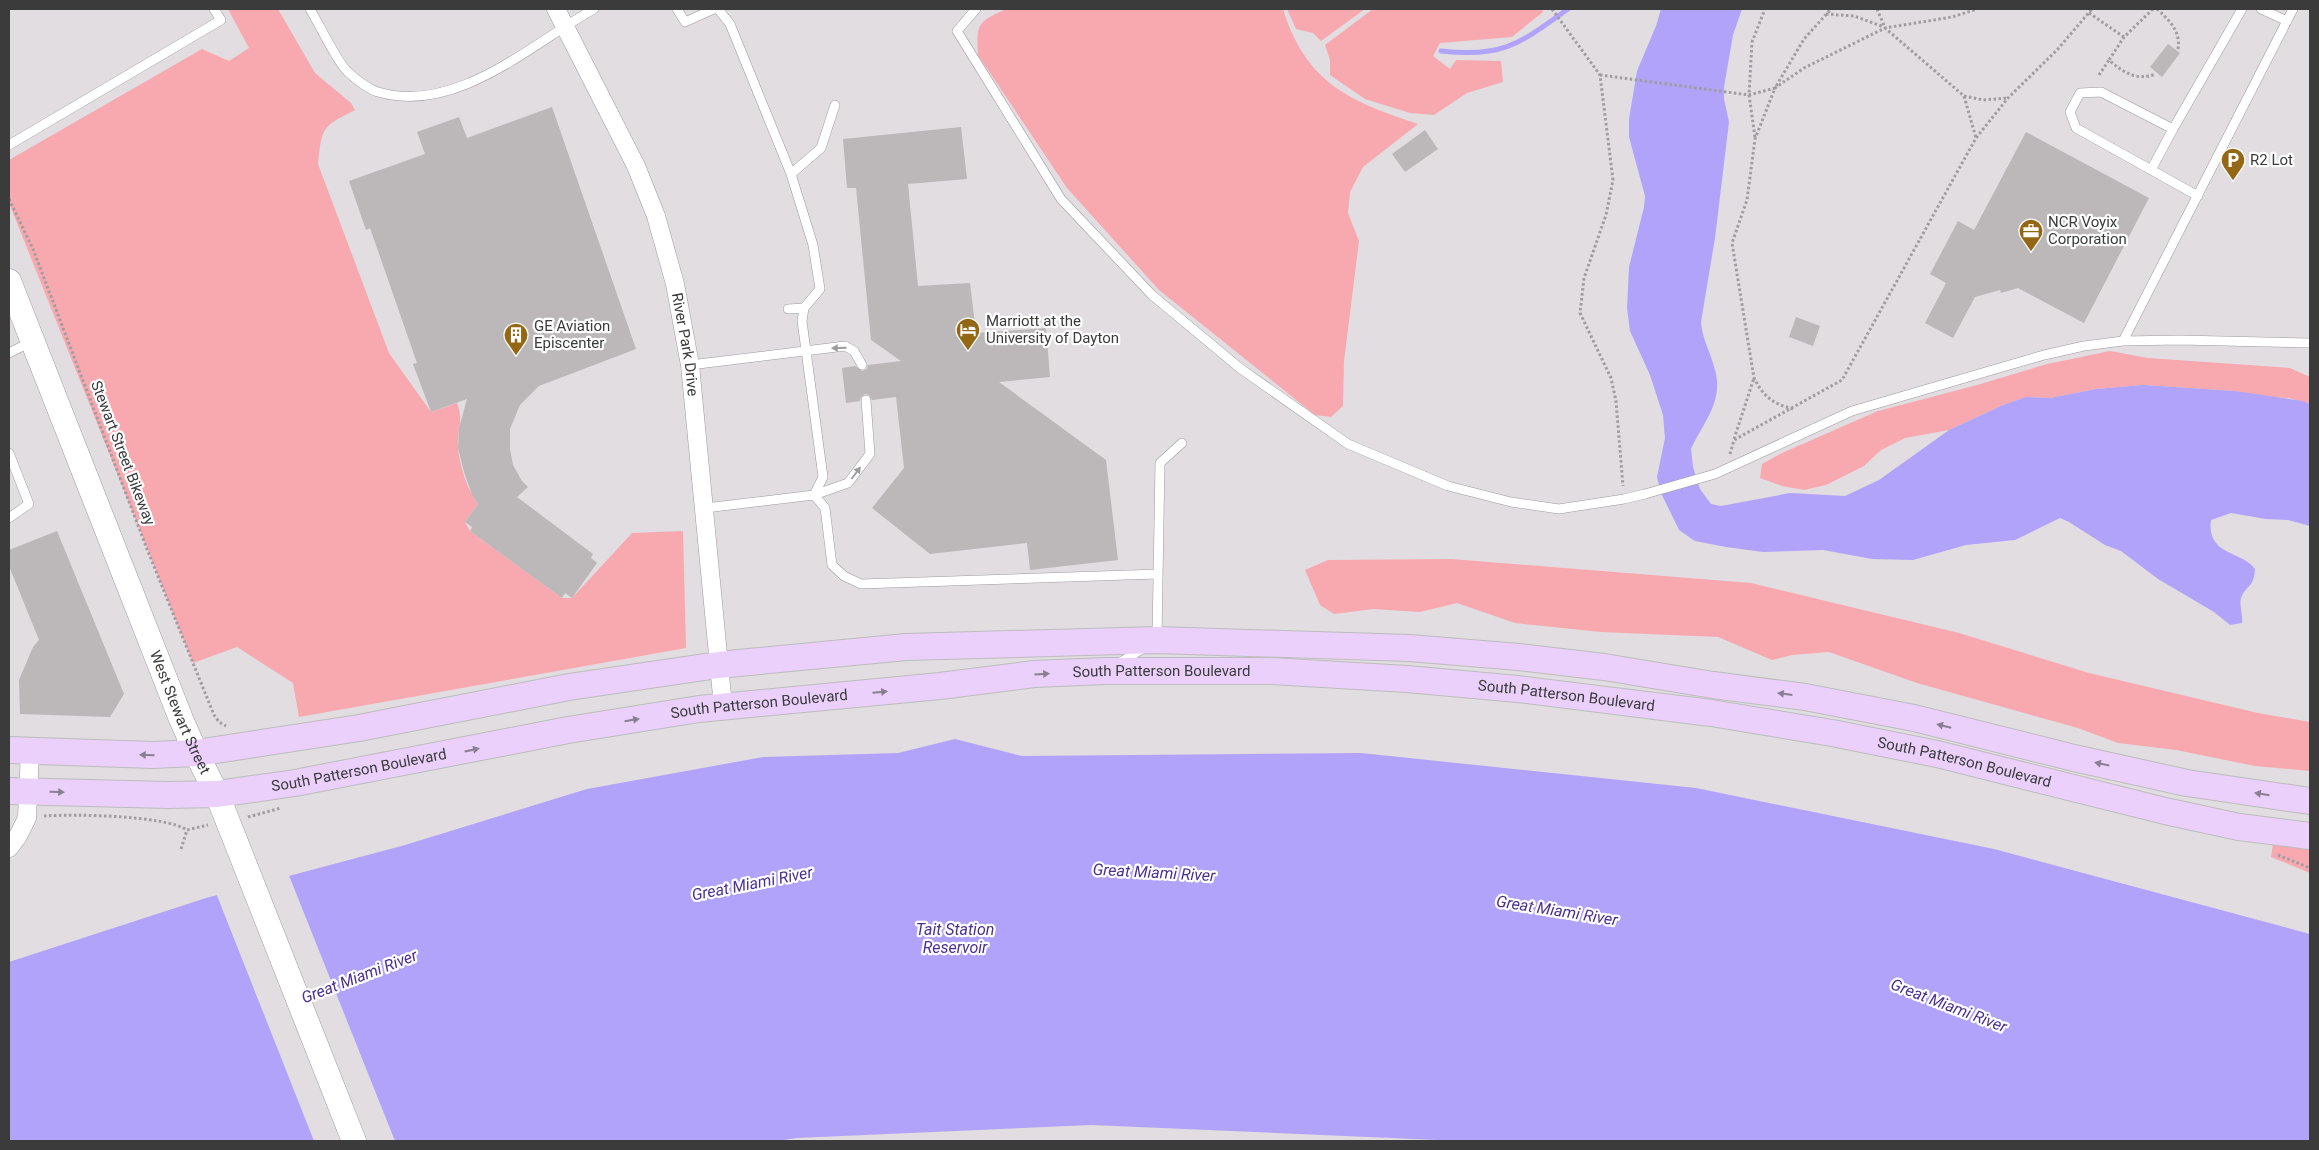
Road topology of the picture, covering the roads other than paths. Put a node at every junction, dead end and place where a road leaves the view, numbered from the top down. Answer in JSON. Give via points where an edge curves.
{"nodes":[{"id":1,"x":214,"y":9,"type":"edge"},
{"id":2,"x":310,"y":9,"type":"edge"},
{"id":3,"x":556,"y":9,"type":"edge"},
{"id":4,"x":594,"y":9,"type":"edge"},
{"id":5,"x":677,"y":9,"type":"edge"},
{"id":6,"x":714,"y":9,"type":"edge"},
{"id":7,"x":718,"y":9,"type":"edge"},
{"id":8,"x":976,"y":9,"type":"edge"},
{"id":9,"x":2242,"y":9,"type":"edge"},
{"id":10,"x":2261,"y":9,"type":"edge"},
{"id":11,"x":2293,"y":9,"type":"edge"},
{"id":12,"x":2287,"y":22,"type":"junction"},
{"id":13,"x":565,"y":25,"type":"junction"},
{"id":14,"x":834,"y":105,"type":"dead end"},
{"id":15,"x":2173,"y":129,"type":"junction"},
{"id":16,"x":9,"y":145,"type":"edge"},
{"id":17,"x":2151,"y":170,"type":"junction"},
{"id":18,"x":791,"y":174,"type":"junction"},
{"id":19,"x":2198,"y":196,"type":"junction"},
{"id":20,"x":9,"y":281,"type":"edge"},
{"id":21,"x":804,"y":308,"type":"junction"},
{"id":22,"x":788,"y":309,"type":"dead end"},
{"id":23,"x":34,"y":341,"type":"junction"},
{"id":24,"x":2123,"y":341,"type":"junction"},
{"id":25,"x":2310,"y":343,"type":"edge"},
{"id":26,"x":806,"y":351,"type":"junction"},
{"id":27,"x":9,"y":353,"type":"edge"},
{"id":28,"x":690,"y":365,"type":"junction"},
{"id":29,"x":862,"y":365,"type":"dead end"},
{"id":30,"x":866,"y":400,"type":"dead end"},
{"id":31,"x":1182,"y":443,"type":"dead end"},
{"id":32,"x":9,"y":453,"type":"edge"},
{"id":33,"x":814,"y":495,"type":"junction"},
{"id":34,"x":705,"y":508,"type":"junction"},
{"id":35,"x":9,"y":518,"type":"edge"},
{"id":36,"x":1158,"y":574,"type":"junction"},
{"id":37,"x":1157,"y":640,"type":"junction"},
{"id":38,"x":718,"y":665,"type":"junction"},
{"id":39,"x":1106,"y":671,"type":"junction"},
{"id":40,"x":723,"y":706,"type":"junction"},
{"id":41,"x":20,"y":751,"type":"edge"},
{"id":42,"x":196,"y":753,"type":"junction"},
{"id":43,"x":19,"y":791,"type":"edge"},
{"id":44,"x":217,"y":794,"type":"junction"},
{"id":45,"x":2310,"y":801,"type":"edge"},
{"id":46,"x":2310,"y":836,"type":"edge"},
{"id":47,"x":9,"y":848,"type":"edge"},
{"id":48,"x":354,"y":1141,"type":"edge"}],
"edges":[{"from":1,"to":16,"type":"lane","via":[[221,20]]},
{"from":2,"to":13,"type":"lane","via":[[345,70],[376,92],[413,98],[449,90],[490,74]]},
{"from":3,"to":13,"type":"street","name":"River Park Drive"},
{"from":4,"to":13,"type":"lane"},
{"from":5,"to":6,"type":"lane","via":[[685,22]]},
{"from":7,"to":18,"type":"lane","via":[[730,24]]},
{"from":8,"to":24,"type":"lane","via":[[957,31],[1062,199],[1152,295],[1241,369],[1348,444],[1448,486],[1511,502],[1559,509],[1624,499],[1726,470],[1852,411],[2044,355]]},
{"from":9,"to":15,"type":"lane"},
{"from":10,"to":12,"type":"lane"},
{"from":11,"to":12,"type":"lane"},
{"from":12,"to":19,"type":"lane"},
{"from":13,"to":28,"type":"street","name":"River Park Drive","via":[[629,148],[652,203],[676,284]]},
{"from":14,"to":18,"type":"lane","via":[[821,148]]},
{"from":15,"to":17,"type":"lane"},
{"from":15,"to":17,"type":"lane","via":[[2101,92],[2080,93],[2070,112],[2076,128]]},
{"from":17,"to":19,"type":"lane"},
{"from":18,"to":21,"type":"lane","via":[[813,245],[820,289]]},
{"from":19,"to":24,"type":"lane"},
{"from":20,"to":23,"type":"main road","name":"West Stewart Street"},
{"from":21,"to":22,"type":"lane"},
{"from":21,"to":26,"type":"lane","via":[[802,321]]},
{"from":23,"to":27,"type":"lane"},
{"from":23,"to":42,"type":"main road","name":"West Stewart Street"},
{"from":24,"to":25,"type":"lane"},
{"from":26,"to":28,"type":"lane"},
{"from":29,"to":26,"type":"lane","one_way":true,"via":[[854,350],[845,346]]},
{"from":26,"to":33,"type":"lane","via":[[823,477]]},
{"from":28,"to":34,"type":"street","name":"River Park Drive"},
{"from":33,"to":30,"type":"lane","one_way":true,"via":[[848,484],[870,454]]},
{"from":31,"to":36,"type":"lane","via":[[1160,463]]},
{"from":32,"to":35,"type":"lane","via":[[29,504]]},
{"from":33,"to":34,"type":"lane"},
{"from":33,"to":36,"type":"lane","via":[[825,508],[832,565],[844,576],[861,584]]},
{"from":34,"to":38,"type":"street","name":"River Park Drive"},
{"from":36,"to":37,"type":"lane"},
{"from":37,"to":38,"type":"main road","name":"South Patterson Boulevard","via":[[906,647]]},
{"from":37,"to":39,"type":"lane"},
{"from":45,"to":37,"type":"main road","name":"South Patterson Boulevard","one_way":true,"via":[[2188,782],[2074,758],[1914,718],[1805,697],[1604,667],[1409,648]]},
{"from":38,"to":40,"type":"street","name":"River Park Drive"},
{"from":38,"to":42,"type":"main road","name":"South Patterson Boulevard","via":[[569,687],[359,728]]},
{"from":40,"to":39,"type":"main road","name":"South Patterson Boulevard","one_way":true,"via":[[1034,674]]},
{"from":39,"to":46,"type":"main road","name":"South Patterson Boulevard","via":[[1272,671],[1407,679],[1712,713],[1937,754],[2240,827]]},
{"from":44,"to":40,"type":"main road","name":"South Patterson Boulevard","one_way":true,"via":[[364,770],[568,730]]},
{"from":42,"to":41,"type":"main road","name":"South Patterson Boulevard","one_way":true,"via":[[153,756]]},
{"from":41,"to":43,"type":"street"},
{"from":42,"to":44,"type":"main road","name":"West Stewart Street"},
{"from":43,"to":44,"type":"main road","name":"South Patterson Boulevard","one_way":true},
{"from":43,"to":47,"type":"street","via":[[27,818]]},
{"from":44,"to":48,"type":"main road","name":"West Stewart Street"}]}
